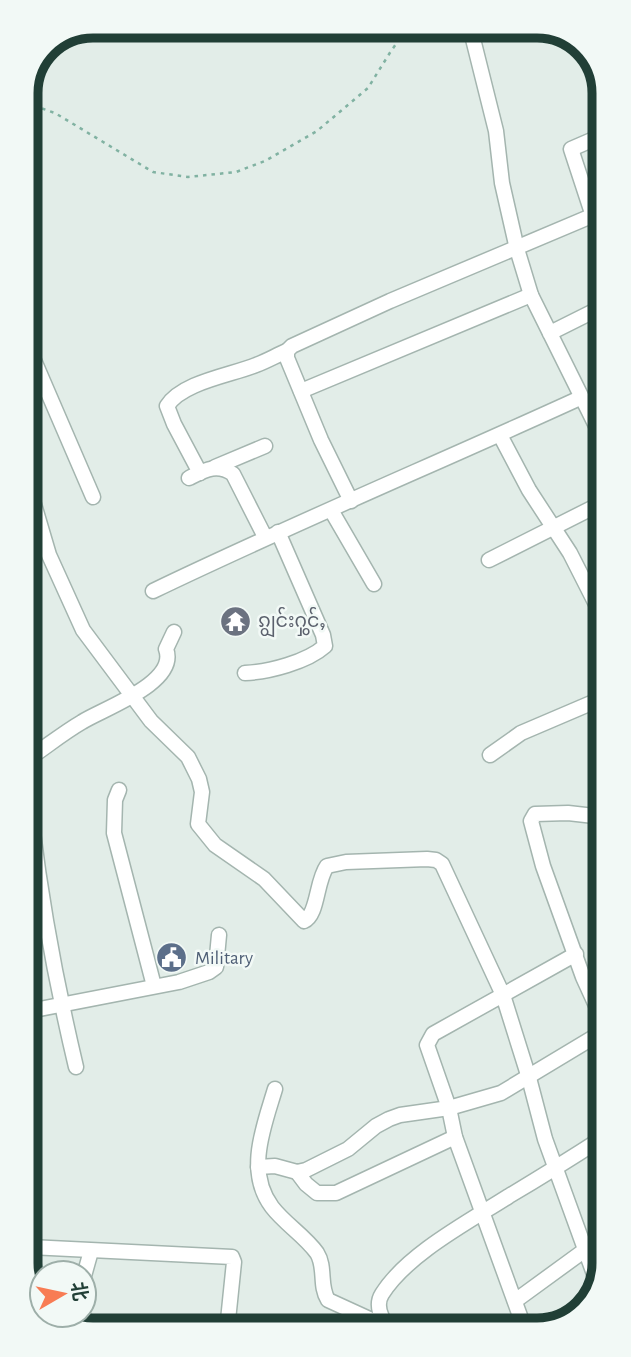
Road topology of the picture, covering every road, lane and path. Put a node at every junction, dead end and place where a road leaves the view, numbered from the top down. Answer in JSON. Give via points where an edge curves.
{"nodes":[{"id":1,"x":400,"y":39,"type":"edge"},
{"id":2,"x":473,"y":39,"type":"edge"},
{"id":3,"x":39,"y":107,"type":"edge"},
{"id":4,"x":592,"y":139,"type":"edge"},
{"id":5,"x":592,"y":202,"type":"edge"},
{"id":6,"x":592,"y":216,"type":"edge"},
{"id":7,"x":517,"y":249,"type":"junction"},
{"id":8,"x":531,"y":295,"type":"junction"},
{"id":9,"x":592,"y":312,"type":"edge"},
{"id":10,"x":550,"y":333,"type":"junction"},
{"id":11,"x":286,"y":351,"type":"junction"},
{"id":12,"x":39,"y":372,"type":"edge"},
{"id":13,"x":301,"y":391,"type":"junction"},
{"id":14,"x":580,"y":398,"type":"junction"},
{"id":15,"x":592,"y":420,"type":"edge"},
{"id":16,"x":500,"y":435,"type":"junction"},
{"id":17,"x":265,"y":446,"type":"dead end"},
{"id":18,"x":215,"y":467,"type":"junction"},
{"id":19,"x":93,"y":497,"type":"dead end"},
{"id":20,"x":351,"y":501,"type":"junction"},
{"id":21,"x":592,"y":508,"type":"edge"},
{"id":22,"x":331,"y":510,"type":"junction"},
{"id":23,"x":39,"y":523,"type":"edge"},
{"id":24,"x":553,"y":528,"type":"junction"},
{"id":25,"x":271,"y":534,"type":"junction"},
{"id":26,"x":489,"y":560,"type":"dead end"},
{"id":27,"x":374,"y":584,"type":"dead end"},
{"id":28,"x":153,"y":591,"type":"dead end"},
{"id":29,"x":592,"y":596,"type":"edge"},
{"id":30,"x":174,"y":632,"type":"dead end"},
{"id":31,"x":245,"y":673,"type":"dead end"},
{"id":32,"x":132,"y":697,"type":"junction"},
{"id":33,"x":592,"y":703,"type":"edge"},
{"id":34,"x":39,"y":751,"type":"edge"},
{"id":35,"x":491,"y":755,"type":"dead end"},
{"id":36,"x":119,"y":790,"type":"dead end"},
{"id":37,"x":592,"y":816,"type":"edge"},
{"id":38,"x":39,"y":887,"type":"edge"},
{"id":39,"x":219,"y":935,"type":"dead end"},
{"id":40,"x":576,"y":954,"type":"junction"},
{"id":41,"x":154,"y":986,"type":"junction"},
{"id":42,"x":503,"y":995,"type":"junction"},
{"id":43,"x":592,"y":997,"type":"edge"},
{"id":44,"x":61,"y":1004,"type":"junction"},
{"id":45,"x":39,"y":1009,"type":"edge"},
{"id":46,"x":592,"y":1039,"type":"edge"},
{"id":47,"x":76,"y":1067,"type":"dead end"},
{"id":48,"x":529,"y":1078,"type":"junction"},
{"id":49,"x":275,"y":1089,"type":"dead end"},
{"id":50,"x":449,"y":1108,"type":"junction"},
{"id":51,"x":455,"y":1137,"type":"junction"},
{"id":52,"x":592,"y":1144,"type":"edge"},
{"id":53,"x":258,"y":1167,"type":"junction"},
{"id":54,"x":555,"y":1168,"type":"junction"},
{"id":55,"x":297,"y":1172,"type":"junction"},
{"id":56,"x":484,"y":1212,"type":"junction"},
{"id":57,"x":592,"y":1246,"type":"edge"},
{"id":58,"x":39,"y":1248,"type":"edge"},
{"id":59,"x":585,"y":1250,"type":"junction"},
{"id":60,"x":91,"y":1251,"type":"junction"},
{"id":61,"x":89,"y":1259,"type":"edge"},
{"id":62,"x":592,"y":1268,"type":"edge"},
{"id":63,"x":515,"y":1301,"type":"junction"},
{"id":64,"x":228,"y":1318,"type":"edge"},
{"id":65,"x":367,"y":1318,"type":"edge"},
{"id":66,"x":381,"y":1318,"type":"edge"},
{"id":67,"x":521,"y":1318,"type":"edge"}],
"edges":[{"from":1,"to":3,"type":"path","via":[[368,88],[338,114],[265,161],[236,172],[188,177],[153,172]]},
{"from":2,"to":7,"type":"street","via":[[496,131]]},
{"from":4,"to":5,"type":"street","via":[[571,149]]},
{"from":6,"to":7,"type":"street"},
{"from":7,"to":8,"type":"street"},
{"from":7,"to":11,"type":"street"},
{"from":8,"to":10,"type":"street"},
{"from":8,"to":13,"type":"street"},
{"from":9,"to":10,"type":"street"},
{"from":10,"to":14,"type":"street"},
{"from":11,"to":13,"type":"street"},
{"from":11,"to":18,"type":"street","via":[[211,379],[172,398],[167,406],[195,475]]},
{"from":12,"to":19,"type":"street"},
{"from":13,"to":20,"type":"street"},
{"from":14,"to":15,"type":"street"},
{"from":14,"to":16,"type":"street"},
{"from":16,"to":20,"type":"street"},
{"from":16,"to":24,"type":"street"},
{"from":17,"to":18,"type":"street"},
{"from":18,"to":25,"type":"street","via":[[233,474]]},
{"from":20,"to":22,"type":"street"},
{"from":21,"to":24,"type":"street"},
{"from":22,"to":25,"type":"street"},
{"from":22,"to":27,"type":"street"},
{"from":23,"to":32,"type":"street","via":[[83,630]]},
{"from":24,"to":26,"type":"street"},
{"from":24,"to":29,"type":"street"},
{"from":25,"to":28,"type":"street"},
{"from":25,"to":31,"type":"street","via":[[325,646],[264,673]]},
{"from":30,"to":32,"type":"street","via":[[157,678]]},
{"from":32,"to":34,"type":"street","via":[[83,721]]},
{"from":32,"to":42,"type":"street","via":[[188,757],[202,792],[201,829],[215,845],[264,879],[301,920],[307,921],[313,914],[317,886],[327,866],[436,860],[442,864]]},
{"from":33,"to":35,"type":"street","via":[[522,733]]},
{"from":36,"to":41,"type":"street","via":[[114,833]]},
{"from":37,"to":40,"type":"street","via":[[535,814],[531,821]]},
{"from":38,"to":44,"type":"street"},
{"from":39,"to":41,"type":"street","via":[[216,967],[179,982]]},
{"from":40,"to":42,"type":"street"},
{"from":40,"to":43,"type":"street"},
{"from":41,"to":44,"type":"street"},
{"from":42,"to":48,"type":"street"},
{"from":42,"to":50,"type":"street","via":[[428,1040]]},
{"from":44,"to":45,"type":"street"},
{"from":44,"to":47,"type":"street"},
{"from":46,"to":48,"type":"street"},
{"from":48,"to":50,"type":"street","via":[[501,1093]]},
{"from":48,"to":54,"type":"street"},
{"from":49,"to":53,"type":"street","via":[[259,1143]]},
{"from":50,"to":51,"type":"street"},
{"from":50,"to":55,"type":"street","via":[[389,1119],[348,1149]]},
{"from":51,"to":55,"type":"street","via":[[336,1193],[317,1194]]},
{"from":51,"to":56,"type":"street"},
{"from":52,"to":54,"type":"street"},
{"from":53,"to":55,"type":"street"},
{"from":53,"to":65,"type":"street","via":[[272,1207],[319,1256],[328,1300]]},
{"from":54,"to":56,"type":"street"},
{"from":54,"to":59,"type":"street"},
{"from":56,"to":63,"type":"street"},
{"from":56,"to":66,"type":"street","via":[[412,1261],[382,1294]]},
{"from":57,"to":59,"type":"street"},
{"from":58,"to":60,"type":"street"},
{"from":59,"to":62,"type":"street"},
{"from":59,"to":63,"type":"street"},
{"from":60,"to":61,"type":"street"},
{"from":60,"to":64,"type":"street","via":[[232,1257]]},
{"from":63,"to":67,"type":"street"}]}
